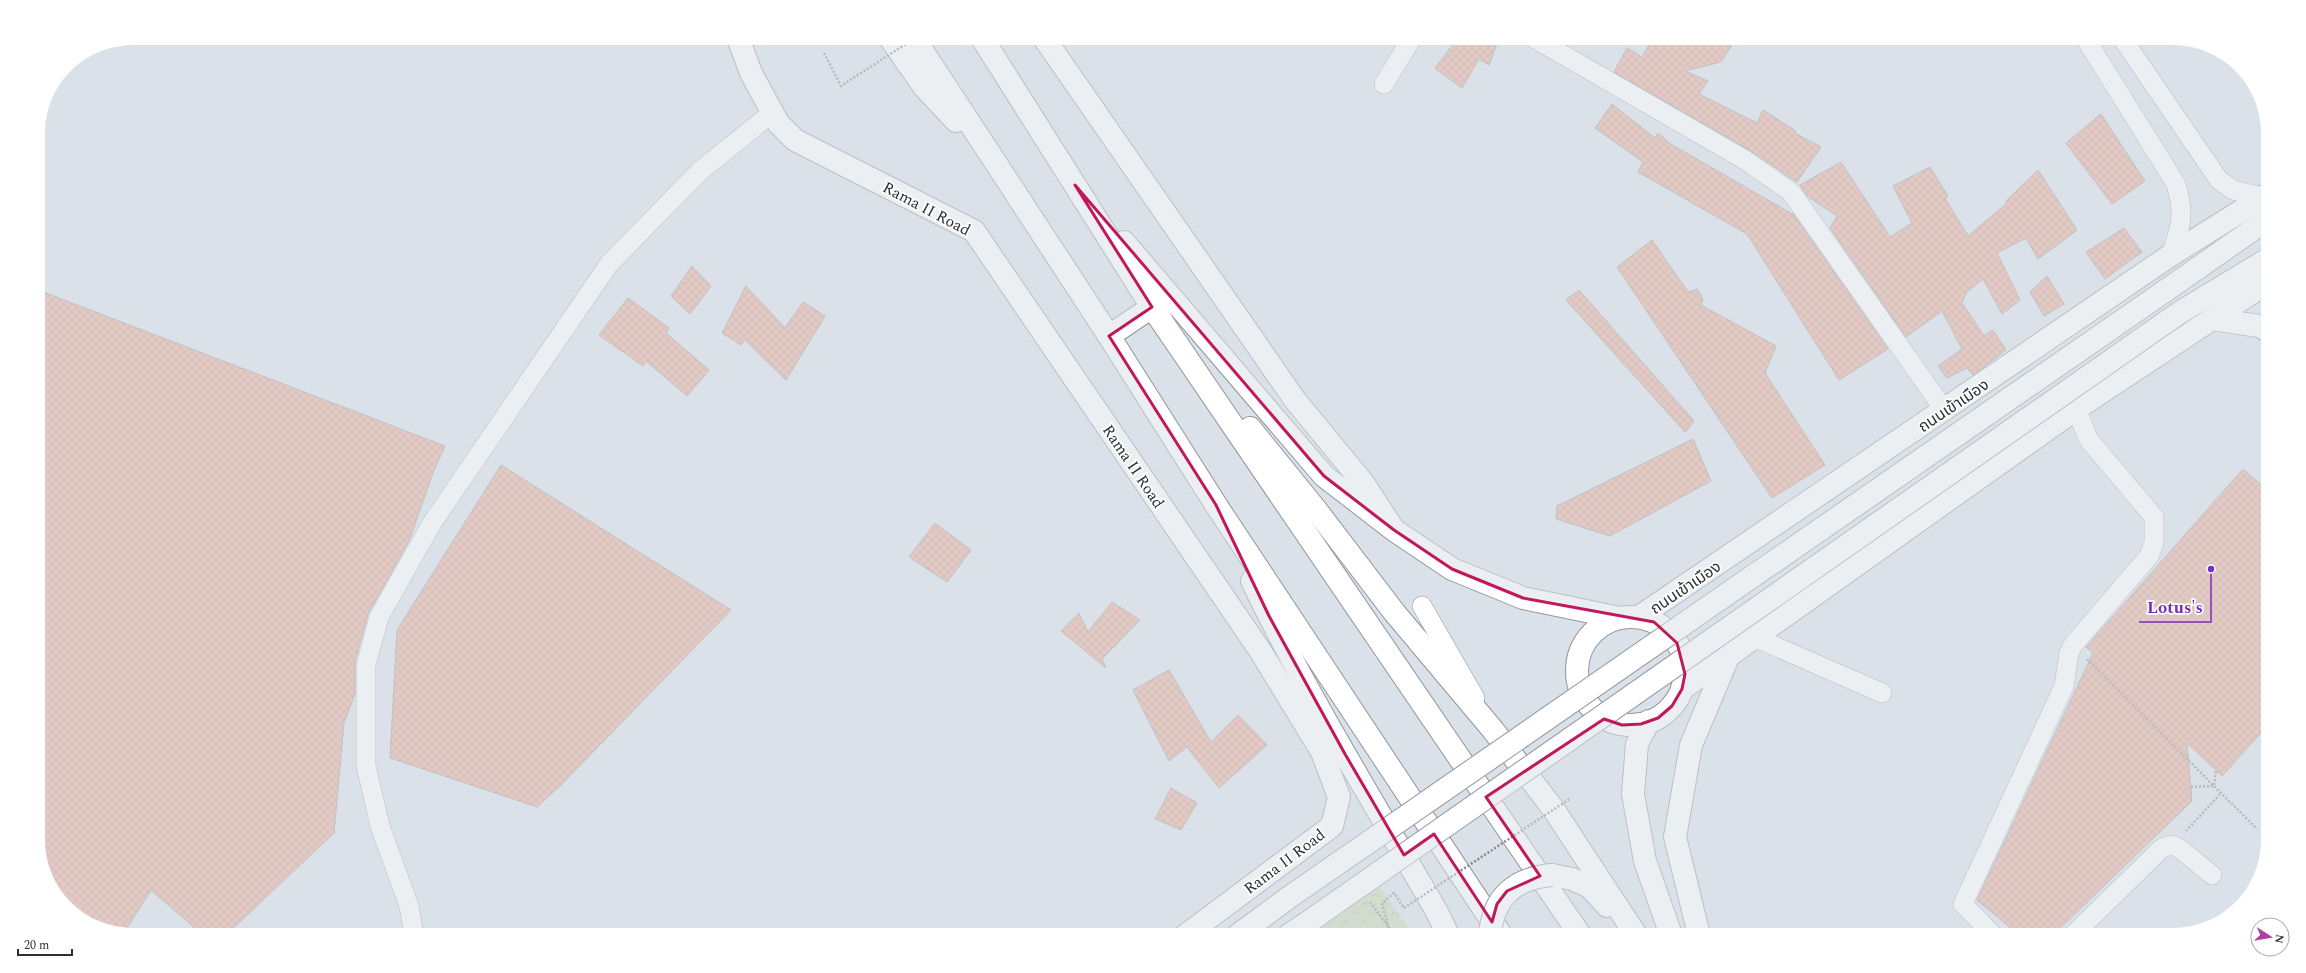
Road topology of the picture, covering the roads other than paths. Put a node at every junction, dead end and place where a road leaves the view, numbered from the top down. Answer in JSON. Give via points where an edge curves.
{"nodes":[{"id":1,"x":741,"y":45,"type":"edge"},
{"id":2,"x":895,"y":45,"type":"edge"},
{"id":3,"x":919,"y":45,"type":"edge"},
{"id":4,"x":986,"y":45,"type":"edge"},
{"id":5,"x":1049,"y":45,"type":"edge"},
{"id":6,"x":1408,"y":45,"type":"edge"},
{"id":7,"x":1546,"y":45,"type":"edge"},
{"id":8,"x":2089,"y":45,"type":"edge"},
{"id":9,"x":2127,"y":45,"type":"edge"},
{"id":10,"x":1384,"y":84,"type":"dead end"},
{"id":11,"x":772,"y":113,"type":"junction"},
{"id":12,"x":995,"y":162,"type":"junction"},
{"id":13,"x":1074,"y":185,"type":"junction"},
{"id":14,"x":2261,"y":195,"type":"edge"},
{"id":15,"x":2261,"y":199,"type":"edge"},
{"id":16,"x":2261,"y":224,"type":"edge"},
{"id":17,"x":2171,"y":255,"type":"junction"},
{"id":18,"x":2261,"y":263,"type":"edge"},
{"id":19,"x":2261,"y":287,"type":"edge"},
{"id":20,"x":1152,"y":307,"type":"junction"},
{"id":21,"x":2212,"y":319,"type":"junction"},
{"id":22,"x":2261,"y":327,"type":"edge"},
{"id":23,"x":1109,"y":336,"type":"junction"},
{"id":24,"x":2076,"y":409,"type":"junction"},
{"id":25,"x":1945,"y":410,"type":"junction"},
{"id":26,"x":1216,"y":505,"type":"junction"},
{"id":27,"x":1394,"y":530,"type":"junction"},
{"id":28,"x":1422,"y":606,"type":"dead end"},
{"id":29,"x":1630,"y":617,"type":"junction"},
{"id":30,"x":1754,"y":637,"type":"junction"},
{"id":31,"x":1729,"y":655,"type":"junction"},
{"id":32,"x":1682,"y":689,"type":"junction"},
{"id":33,"x":1580,"y":690,"type":"junction"},
{"id":34,"x":1882,"y":693,"type":"dead end"},
{"id":35,"x":1604,"y":718,"type":"junction"},
{"id":36,"x":1649,"y":721,"type":"junction"},
{"id":37,"x":1499,"y":736,"type":"junction"},
{"id":38,"x":1526,"y":773,"type":"junction"},
{"id":39,"x":2212,"y":876,"type":"dead end"},
{"id":40,"x":413,"y":928,"type":"edge"},
{"id":41,"x":1195,"y":928,"type":"edge"},
{"id":42,"x":1247,"y":928,"type":"edge"},
{"id":43,"x":1299,"y":928,"type":"edge"},
{"id":44,"x":1445,"y":928,"type":"edge"},
{"id":45,"x":1492,"y":928,"type":"edge"},
{"id":46,"x":1496,"y":928,"type":"edge"},
{"id":47,"x":1575,"y":928,"type":"edge"},
{"id":48,"x":1620,"y":928,"type":"edge"},
{"id":49,"x":1632,"y":928,"type":"edge"},
{"id":50,"x":1669,"y":928,"type":"edge"},
{"id":51,"x":1697,"y":928,"type":"edge"},
{"id":52,"x":1987,"y":928,"type":"edge"},
{"id":53,"x":2080,"y":928,"type":"edge"}],
"edges":[{"from":1,"to":11,"type":"main road","name":"Rama II Road","via":[[751,73]]},
{"from":2,"to":12,"type":"main road","via":[[924,87]]},
{"from":3,"to":12,"type":"main road"},
{"from":4,"to":13,"type":"main road"},
{"from":5,"to":27,"type":"main road","via":[[1295,400],[1364,484]]},
{"from":6,"to":10,"type":"street"},
{"from":7,"to":25,"type":"street","via":[[1745,160],[1791,192]]},
{"from":8,"to":17,"type":"street","via":[[2176,184],[2182,206],[2182,222]]},
{"from":9,"to":14,"type":"street","via":[[2219,180],[2233,190]]},
{"from":11,"to":40,"type":"street","via":[[700,172],[609,264],[432,523],[379,617],[366,665],[366,766],[380,826],[409,906]]},
{"from":11,"to":41,"type":"main road","name":"Rama II Road","via":[[795,140],[974,231],[1261,652],[1322,752],[1339,797],[1332,826]]},
{"from":12,"to":23,"type":"main road"},
{"from":13,"to":20,"type":"main road"},
{"from":13,"to":27,"type":"main road","via":[[1324,476]]},
{"from":15,"to":17,"type":"main road","name":"ถนนเข้าเมือง"},
{"from":16,"to":42,"type":"main road","bridge":true},
{"from":17,"to":25,"type":"main road","name":"ถนนเข้าเมือง"},
{"from":18,"to":43,"type":"main road","bridge":true,"via":[[2179,312]]},
{"from":19,"to":21,"type":"main road","name":"ถนนเข้าเมือง"},
{"from":20,"to":23,"type":"main road"},
{"from":20,"to":37,"type":"main road","via":[[1317,511],[1394,612]]},
{"from":20,"to":47,"type":"main road"},
{"from":21,"to":22,"type":"main road"},
{"from":21,"to":24,"type":"main road","name":"ถนนเข้าเมือง"},
{"from":23,"to":26,"type":"main road"},
{"from":24,"to":30,"type":"main road","name":"ถนนเข้าเมือง"},
{"from":24,"to":52,"type":"street","via":[[2089,440],[2154,517],[2154,543],[2149,556],[2073,645],[2069,653],[2064,686],[1963,904]]},
{"from":25,"to":29,"type":"main road","name":"ถนนเข้าเมือง"},
{"from":26,"to":44,"type":"main road","via":[[1273,623]]},
{"from":26,"to":46,"type":"main road"},
{"from":27,"to":29,"type":"main road","via":[[1452,569],[1524,598]]},
{"from":28,"to":37,"type":"street"},
{"from":29,"to":32,"type":"main road","name":"ถนนเข้าเมือง","via":[[1654,622],[1667,631],[1677,643],[1683,658],[1685,674]]},
{"from":29,"to":33,"type":"main road","name":"ถนนเข้าเมือง","via":[[1603,624],[1589,637],[1580,653]]},
{"from":30,"to":31,"type":"main road","name":"ถนนเข้าเมือง"},
{"from":30,"to":34,"type":"street"},
{"from":31,"to":32,"type":"main road","name":"ถนนเข้าเมือง"},
{"from":31,"to":51,"type":"main road","via":[[1691,745],[1675,837]]},
{"from":32,"to":36,"type":"main road","name":"ถนนเข้าเมือง","via":[[1672,706],[1658,718]]},
{"from":33,"to":35,"type":"main road","name":"ถนนเข้าเมือง","via":[[1590,706]]},
{"from":33,"to":37,"type":"main road"},
{"from":35,"to":36,"type":"main road","name":"ถนนเข้าเมือง","via":[[1622,725]]},
{"from":35,"to":38,"type":"main road"},
{"from":36,"to":50,"type":"main road","via":[[1637,744],[1633,794],[1645,861]]},
{"from":37,"to":38,"type":"main road"},
{"from":38,"to":49,"type":"main road","via":[[1594,869]]},
{"from":39,"to":53,"type":"street","via":[[2173,845],[2160,849]]},
{"from":45,"to":48,"type":"main road","bridge":true,"via":[[1497,904],[1507,891],[1534,876],[1554,874],[1590,887],[1607,906]]}]}
